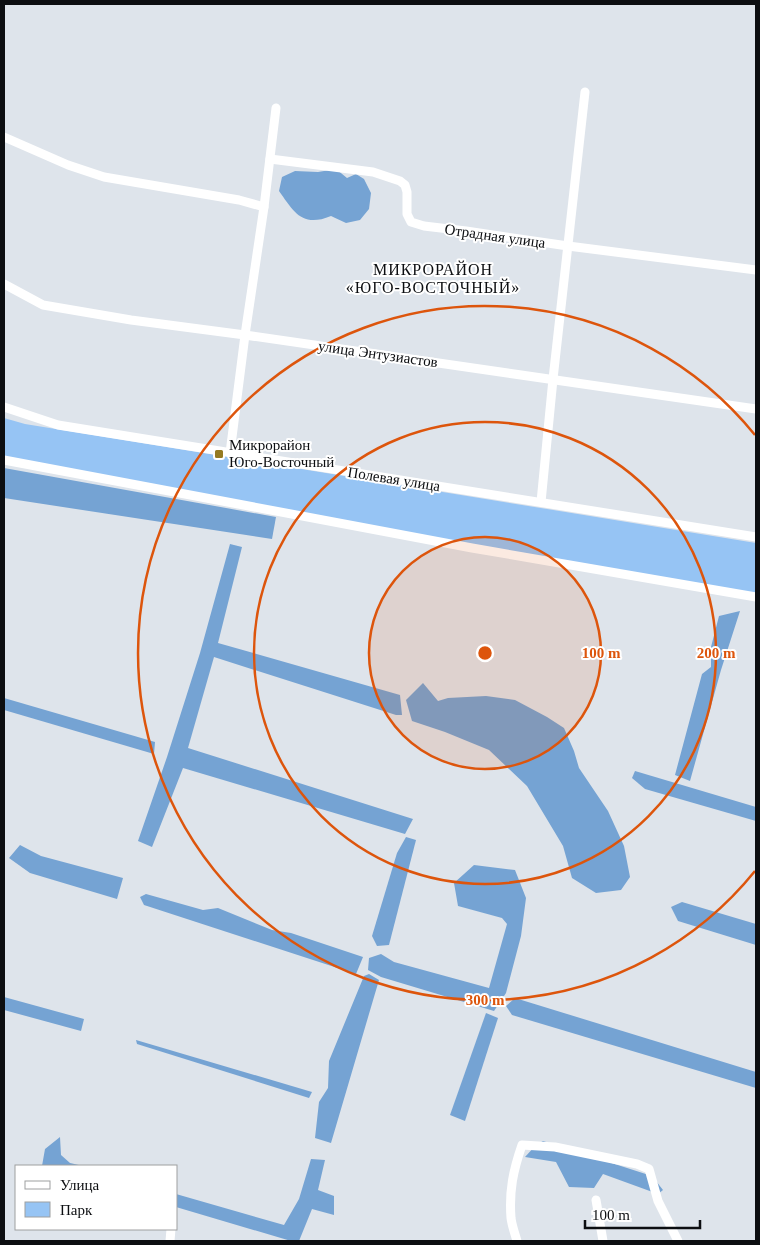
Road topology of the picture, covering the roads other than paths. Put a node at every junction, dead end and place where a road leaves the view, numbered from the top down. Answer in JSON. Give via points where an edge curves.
{"nodes":[{"id":1,"x":586,"y":92,"type":"dead end"},
{"id":2,"x":276,"y":108,"type":"dead end"},
{"id":3,"x":4,"y":137,"type":"edge"},
{"id":4,"x":270,"y":159,"type":"junction"},
{"id":5,"x":264,"y":207,"type":"junction"},
{"id":6,"x":568,"y":246,"type":"junction"},
{"id":7,"x":756,"y":270,"type":"edge"},
{"id":8,"x":4,"y":284,"type":"edge"},
{"id":9,"x":244,"y":335,"type":"junction"},
{"id":10,"x":553,"y":379,"type":"junction"},
{"id":11,"x":4,"y":407,"type":"edge"},
{"id":12,"x":756,"y":409,"type":"edge"},
{"id":13,"x":230,"y":453,"type":"junction"},
{"id":14,"x":4,"y":460,"type":"edge"},
{"id":15,"x":541,"y":502,"type":"junction"},
{"id":16,"x":756,"y":537,"type":"edge"},
{"id":17,"x":756,"y":598,"type":"edge"},
{"id":18,"x":596,"y":1200,"type":"dead end"},
{"id":19,"x":517,"y":1241,"type":"edge"},
{"id":20,"x":603,"y":1241,"type":"edge"},
{"id":21,"x":678,"y":1241,"type":"edge"}],
"edges":[{"from":1,"to":6,"type":"street"},
{"from":2,"to":4,"type":"street"},
{"from":3,"to":5,"type":"street","via":[[104,178]]},
{"from":4,"to":5,"type":"street"},
{"from":4,"to":6,"type":"street","name":"Отрадная улица","via":[[373,172],[400,181],[407,192],[407,214],[412,222],[424,226]]},
{"from":5,"to":9,"type":"street"},
{"from":6,"to":7,"type":"street","name":"Отрадная улица"},
{"from":6,"to":10,"type":"street"},
{"from":8,"to":9,"type":"street","name":"улица Энтузиастов","via":[[43,305]]},
{"from":9,"to":10,"type":"street","name":"улица Энтузиастов"},
{"from":9,"to":13,"type":"street"},
{"from":10,"to":12,"type":"street","name":"улица Энтузиастов"},
{"from":10,"to":15,"type":"street"},
{"from":11,"to":13,"type":"street","name":"Полевая улица","via":[[58,425]]},
{"from":13,"to":15,"type":"street","name":"Полевая улица"},
{"from":14,"to":17,"type":"street","via":[[462,547]]},
{"from":15,"to":16,"type":"street","name":"Полевая улица"},
{"from":18,"to":20,"type":"street"},
{"from":19,"to":21,"type":"street","via":[[511,1220],[511,1184],[522,1145],[555,1147],[649,1168],[658,1201]]}]}
